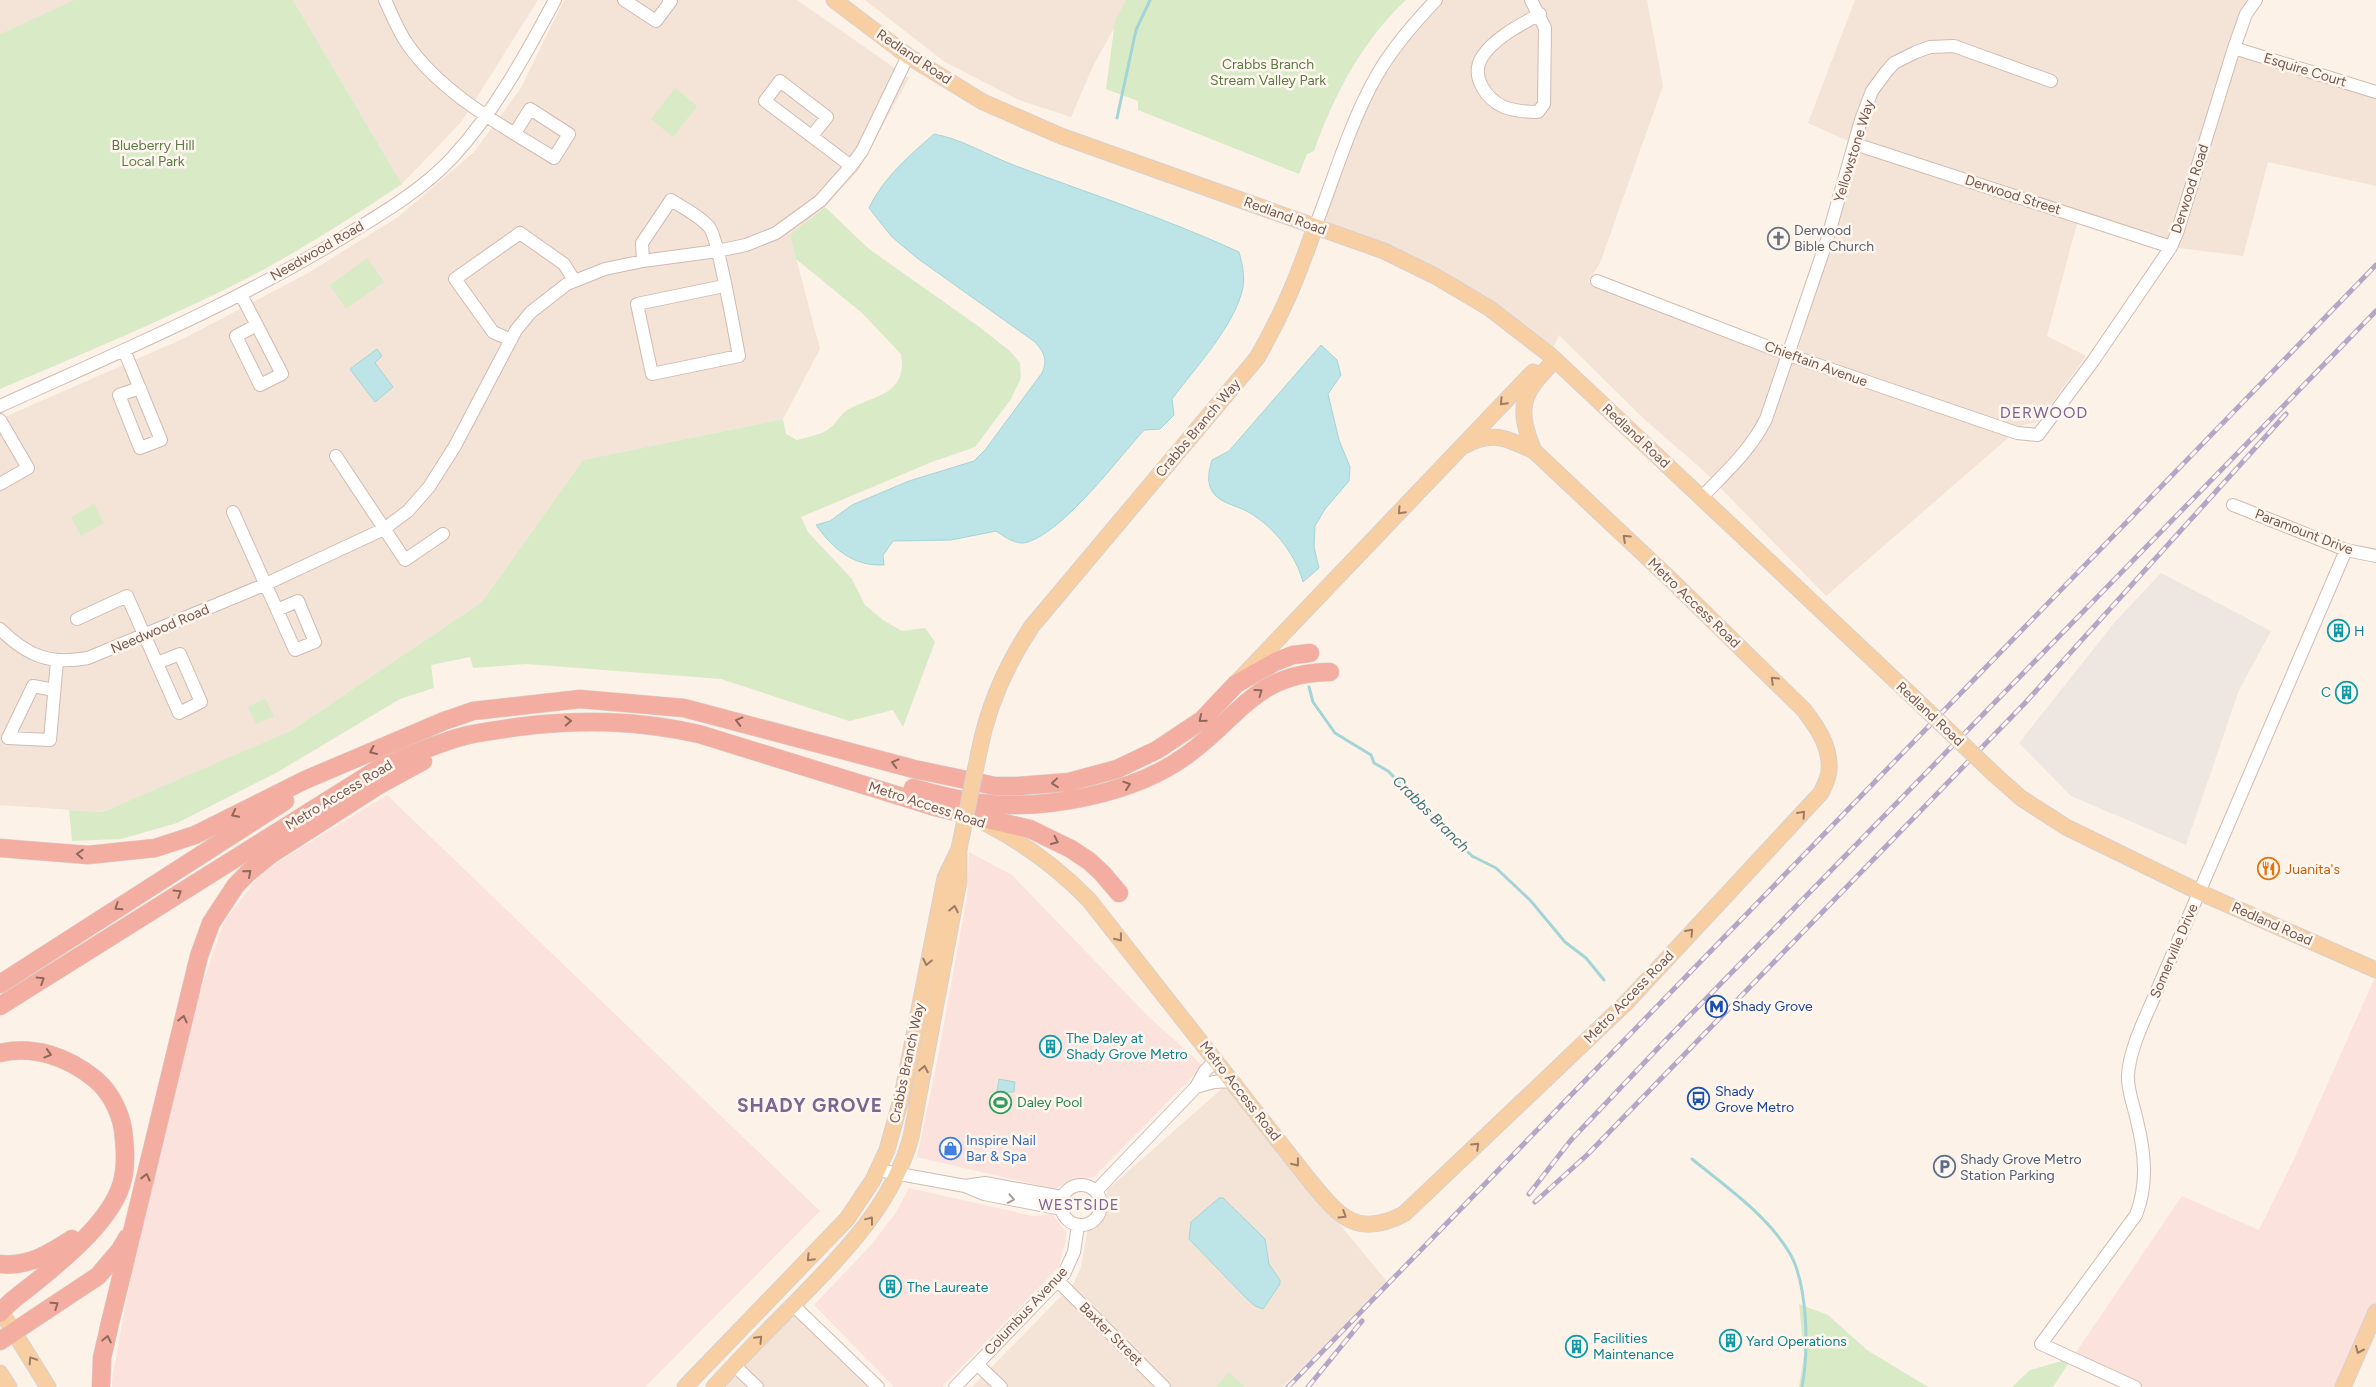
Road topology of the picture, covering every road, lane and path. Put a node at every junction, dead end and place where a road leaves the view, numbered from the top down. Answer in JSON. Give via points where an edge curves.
{"nodes":[{"id":1,"x":385,"y":0,"type":"edge"},
{"id":2,"x":555,"y":0,"type":"edge"},
{"id":3,"x":624,"y":0,"type":"edge"},
{"id":4,"x":669,"y":0,"type":"edge"},
{"id":5,"x":834,"y":0,"type":"edge"},
{"id":6,"x":1436,"y":0,"type":"edge"},
{"id":7,"x":1531,"y":0,"type":"edge"},
{"id":8,"x":2256,"y":0,"type":"edge"},
{"id":9,"x":1540,"y":14,"type":"junction"},
{"id":10,"x":2234,"y":48,"type":"junction"},
{"id":11,"x":908,"y":56,"type":"junction"},
{"id":12,"x":2051,"y":81,"type":"dead end"},
{"id":13,"x":2376,"y":92,"type":"edge"},
{"id":14,"x":487,"y":115,"type":"junction"},
{"id":15,"x":515,"y":133,"type":"dead end"},
{"id":16,"x":812,"y":136,"type":"junction"},
{"id":17,"x":1855,"y":144,"type":"junction"},
{"id":18,"x":851,"y":166,"type":"junction"},
{"id":19,"x":1315,"y":227,"type":"junction"},
{"id":20,"x":2171,"y":247,"type":"junction"},
{"id":21,"x":717,"y":252,"type":"junction"},
{"id":22,"x":643,"y":261,"type":"junction"},
{"id":23,"x":574,"y":280,"type":"junction"},
{"id":24,"x":1596,"y":281,"type":"dead end"},
{"id":25,"x":724,"y":286,"type":"junction"},
{"id":26,"x":241,"y":295,"type":"junction"},
{"id":27,"x":257,"y":325,"type":"dead end"},
{"id":28,"x":511,"y":340,"type":"junction"},
{"id":29,"x":124,"y":350,"type":"junction"},
{"id":30,"x":1790,"y":355,"type":"junction"},
{"id":31,"x":1552,"y":357,"type":"junction"},
{"id":32,"x":140,"y":388,"type":"dead end"},
{"id":33,"x":0,"y":406,"type":"edge"},
{"id":34,"x":0,"y":420,"type":"edge"},
{"id":35,"x":2038,"y":435,"type":"joint"},
{"id":36,"x":1460,"y":449,"type":"junction"},
{"id":37,"x":1534,"y":451,"type":"junction"},
{"id":38,"x":336,"y":456,"type":"dead end"},
{"id":39,"x":0,"y":484,"type":"edge"},
{"id":40,"x":1701,"y":498,"type":"junction"},
{"id":41,"x":2233,"y":504,"type":"dead end"},
{"id":42,"x":233,"y":512,"type":"dead end"},
{"id":43,"x":384,"y":529,"type":"junction"},
{"id":44,"x":443,"y":534,"type":"dead end"},
{"id":45,"x":2346,"y":550,"type":"junction"},
{"id":46,"x":2376,"y":556,"type":"edge"},
{"id":47,"x":266,"y":584,"type":"junction"},
{"id":48,"x":277,"y":610,"type":"dead end"},
{"id":49,"x":76,"y":619,"type":"dead end"},
{"id":50,"x":0,"y":628,"type":"edge"},
{"id":51,"x":146,"y":636,"type":"junction"},
{"id":52,"x":1310,"y":653,"type":"dead end"},
{"id":53,"x":58,"y":661,"type":"junction"},
{"id":54,"x":157,"y":663,"type":"junction"},
{"id":55,"x":1330,"y":672,"type":"dead end"},
{"id":56,"x":1236,"y":684,"type":"junction"},
{"id":57,"x":54,"y":690,"type":"junction"},
{"id":58,"x":520,"y":727,"type":"junction"},
{"id":59,"x":738,"y":744,"type":"junction"},
{"id":60,"x":343,"y":765,"type":"junction"},
{"id":61,"x":975,"y":818,"type":"junction"},
{"id":62,"x":0,"y":848,"type":"edge"},
{"id":63,"x":959,"y":849,"type":"junction"},
{"id":64,"x":2199,"y":892,"type":"junction"},
{"id":65,"x":1119,"y":893,"type":"dead end"},
{"id":66,"x":2376,"y":970,"type":"edge"},
{"id":67,"x":0,"y":984,"type":"edge"},
{"id":68,"x":0,"y":1006,"type":"edge"},
{"id":69,"x":0,"y":1053,"type":"edge"},
{"id":70,"x":1216,"y":1060,"type":"junction"},
{"id":71,"x":1233,"y":1081,"type":"junction"},
{"id":72,"x":1196,"y":1087,"type":"junction"},
{"id":73,"x":878,"y":1170,"type":"junction"},
{"id":74,"x":898,"y":1173,"type":"junction"},
{"id":75,"x":1096,"y":1192,"type":"junction"},
{"id":76,"x":1061,"y":1203,"type":"junction"},
{"id":77,"x":98,"y":1223,"type":"junction"},
{"id":78,"x":134,"y":1224,"type":"junction"},
{"id":79,"x":1078,"y":1225,"type":"junction"},
{"id":80,"x":0,"y":1264,"type":"edge"},
{"id":81,"x":1058,"y":1281,"type":"junction"},
{"id":82,"x":793,"y":1305,"type":"junction"},
{"id":83,"x":0,"y":1312,"type":"edge"},
{"id":84,"x":2376,"y":1312,"type":"edge"},
{"id":85,"x":7,"y":1337,"type":"edge"},
{"id":86,"x":977,"y":1364,"type":"junction"},
{"id":87,"x":734,"y":1365,"type":"junction"},
{"id":88,"x":0,"y":1373,"type":"edge"},
{"id":89,"x":9,"y":1387,"type":"edge"},
{"id":90,"x":48,"y":1387,"type":"edge"},
{"id":91,"x":101,"y":1387,"type":"edge"},
{"id":92,"x":685,"y":1387,"type":"edge"},
{"id":93,"x":714,"y":1387,"type":"edge"},
{"id":94,"x":757,"y":1387,"type":"edge"},
{"id":95,"x":878,"y":1387,"type":"edge"},
{"id":96,"x":955,"y":1387,"type":"edge"},
{"id":97,"x":1001,"y":1387,"type":"edge"},
{"id":98,"x":1164,"y":1387,"type":"edge"},
{"id":99,"x":2135,"y":1387,"type":"edge"},
{"id":100,"x":2343,"y":1387,"type":"edge"}],
"edges":[{"from":1,"to":14,"type":"street","via":[[418,58],[436,77]]},
{"from":2,"to":14,"type":"street","name":"Needwood Road","via":[[512,79]]},
{"from":3,"to":4,"type":"street","via":[[656,21]]},
{"from":5,"to":11,"type":"main road","name":"Redland Road"},
{"from":6,"to":19,"type":"street","name":"Crabbs Branch Way","via":[[1404,34],[1377,74],[1353,126]]},
{"from":7,"to":9,"type":"street"},
{"from":8,"to":10,"type":"street","name":"Derwood Road","via":[[2246,14]]},
{"from":9,"to":9,"type":"street","via":[[1545,28],[1544,104],[1538,112],[1524,112],[1503,106],[1488,95],[1477,72],[1480,59],[1487,50]]},
{"from":10,"to":13,"type":"street","name":"Esquire Court"},
{"from":10,"to":20,"type":"street","name":"Derwood Road"},
{"from":11,"to":18,"type":"street","name":"Needwood Road","via":[[862,151]]},
{"from":11,"to":19,"type":"main road","name":"Redland Road","via":[[983,102],[1061,136]]},
{"from":12,"to":17,"type":"street","name":"Yellowstone Way","via":[[1954,46],[1923,49],[1894,63],[1881,78],[1872,91]]},
{"from":14,"to":15,"type":"street"},
{"from":14,"to":26,"type":"street","name":"Needwood Road","via":[[452,158],[393,206],[306,260]]},
{"from":16,"to":16,"type":"street","via":[[765,101],[780,82],[827,117]]},
{"from":16,"to":18,"type":"street"},
{"from":17,"to":20,"type":"street","name":"Derwood Street"},
{"from":17,"to":30,"type":"street","name":"Yellowstone Way"},
{"from":18,"to":21,"type":"street","name":"Needwood Road","via":[[820,201],[776,233]]},
{"from":19,"to":31,"type":"main road","name":"Redland Road","via":[[1384,251],[1435,276],[1489,308]]},
{"from":19,"to":63,"type":"main road","name":"Crabbs Branch Way","bridge":true,"via":[[1280,318],[1257,358],[1032,626],[1015,651],[985,721]]},
{"from":20,"to":35,"type":"street","name":"Derwood Road"},
{"from":21,"to":22,"type":"street","name":"Needwood Road"},
{"from":21,"to":22,"type":"street","via":[[710,227],[671,200],[642,243]]},
{"from":21,"to":25,"type":"street"},
{"from":22,"to":23,"type":"street","name":"Needwood Road"},
{"from":23,"to":28,"type":"street","name":"Needwood Road","via":[[531,312]]},
{"from":23,"to":28,"type":"street","via":[[564,264],[520,233],[455,279],[493,332]]},
{"from":24,"to":30,"type":"street","name":"Chieftain Avenue"},
{"from":25,"to":25,"type":"street","via":[[738,356],[652,374],[637,304]]},
{"from":26,"to":27,"type":"street"},
{"from":26,"to":29,"type":"street","name":"Needwood Road"},
{"from":28,"to":43,"type":"street","name":"Needwood Road","via":[[430,487],[408,511]]},
{"from":29,"to":32,"type":"street"},
{"from":29,"to":33,"type":"street","name":"Needwood Road"},
{"from":30,"to":35,"type":"street","name":"Chieftain Avenue","via":[[2017,433]]},
{"from":30,"to":40,"type":"street","name":"Yellowstone Way","via":[[1759,432],[1736,464]]},
{"from":31,"to":36,"type":"main road","name":"Metro Access Road","one_way":true},
{"from":31,"to":37,"type":"main road","name":"Metro Access Road","via":[[1525,399],[1525,430]]},
{"from":31,"to":40,"type":"main road","name":"Redland Road"},
{"from":34,"to":39,"type":"street","via":[[28,468]]},
{"from":36,"to":37,"type":"main road","via":[[1475,440],[1496,436]]},
{"from":36,"to":56,"type":"main road","name":"Metro Access Road","one_way":true},
{"from":71,"to":37,"type":"main road","name":"Metro Access Road","one_way":true,"via":[[1338,1213],[1358,1223],[1392,1220],[1414,1206],[1626,1004],[1821,793],[1829,771],[1827,751],[1819,729],[1804,710]]},
{"from":38,"to":43,"type":"street"},
{"from":40,"to":64,"type":"main road","name":"Redland Road","bridge":true,"via":[[2021,798],[2066,826]]},
{"from":41,"to":45,"type":"street","name":"Paramount Drive"},
{"from":42,"to":47,"type":"street"},
{"from":43,"to":44,"type":"street","via":[[405,560]]},
{"from":43,"to":47,"type":"street","name":"Needwood Road"},
{"from":45,"to":46,"type":"street","name":"Paramount Drive"},
{"from":45,"to":64,"type":"street","name":"Somerville Drive"},
{"from":47,"to":48,"type":"street"},
{"from":47,"to":51,"type":"street","name":"Needwood Road"},
{"from":49,"to":51,"type":"street","via":[[127,596]]},
{"from":50,"to":53,"type":"street","name":"Needwood Road","via":[[23,649]]},
{"from":51,"to":53,"type":"street","name":"Needwood Road","via":[[88,658]]},
{"from":51,"to":54,"type":"street"},
{"from":52,"to":56,"type":"highway","via":[[1275,662]]},
{"from":53,"to":57,"type":"street"},
{"from":54,"to":54,"type":"street","via":[[179,713],[202,702],[180,654]]},
{"from":59,"to":55,"type":"highway","one_way":true,"via":[[841,766],[931,793],[979,803],[1037,804],[1101,793],[1134,782],[1185,756],[1250,698],[1275,682],[1294,676]]},
{"from":56,"to":60,"type":"highway","name":"Metro Access Road","one_way":true,"via":[[1202,720],[1143,758],[1069,782],[995,786],[684,708],[580,699],[473,711]]},
{"from":57,"to":57,"type":"street","via":[[50,740],[8,738],[33,686]]},
{"from":58,"to":59,"type":"highway","name":"Metro Access Road","one_way":true,"via":[[560,722],[620,722],[680,730]]},
{"from":68,"to":58,"type":"highway","name":"Metro Access Road","one_way":true,"via":[[378,769],[463,736]]},
{"from":78,"to":58,"type":"highway","one_way":true,"via":[[199,956],[211,923],[236,885],[270,856],[398,774],[446,752]]},
{"from":59,"to":61,"type":"highway","name":"Metro Access Road"},
{"from":60,"to":62,"type":"highway","one_way":true,"via":[[305,780],[195,835],[156,848],[88,854]]},
{"from":60,"to":67,"type":"highway","name":"Metro Access Road","one_way":true},
{"from":61,"to":65,"type":"highway","one_way":true,"via":[[1030,830],[1071,849],[1102,872]]},
{"from":61,"to":70,"type":"main road","name":"Metro Access Road","one_way":true,"via":[[1021,843],[1073,883]]},
{"from":63,"to":73,"type":"main road","name":"Crabbs Branch Way","one_way":true,"via":[[944,878],[902,1096]]},
{"from":74,"to":63,"type":"main road","name":"Crabbs Branch Way","one_way":true,"via":[[915,1117],[959,882]]},
{"from":64,"to":66,"type":"main road","name":"Redland Road"},
{"from":64,"to":99,"type":"street","name":"Somerville Drive","via":[[2130,1059],[2128,1078],[2144,1155],[2141,1201],[2136,1215],[2042,1344]]},
{"from":69,"to":77,"type":"highway","one_way":true,"via":[[34,1050],[51,1055],[87,1072],[110,1095],[124,1130],[126,1161],[119,1190]]},
{"from":70,"to":71,"type":"main road","name":"Metro Access Road"},
{"from":70,"to":72,"type":"street","via":[[1204,1071]]},
{"from":71,"to":72,"type":"street"},
{"from":72,"to":75,"type":"street"},
{"from":73,"to":74,"type":"street"},
{"from":73,"to":92,"type":"main road","name":"Crabbs Branch Way","one_way":true,"via":[[848,1219]]},
{"from":74,"to":76,"type":"street","via":[[965,1186],[984,1194]]},
{"from":82,"to":74,"type":"main road","name":"Crabbs Branch Way","one_way":true,"via":[[872,1218]]},
{"from":75,"to":76,"type":"street","via":[[1086,1185],[1075,1185],[1069,1188]]},
{"from":75,"to":79,"type":"street","via":[[1101,1201],[1100,1212],[1089,1224]]},
{"from":76,"to":79,"type":"street","via":[[1066,1220]]},
{"from":77,"to":80,"type":"highway","via":[[42,1258],[14,1265]]},
{"from":77,"to":83,"type":"highway","via":[[54,1267]]},
{"from":85,"to":78,"type":"highway","one_way":true,"via":[[98,1276],[120,1250]]},
{"from":91,"to":78,"type":"highway","one_way":true,"via":[[102,1358]]},
{"from":79,"to":81,"type":"street","name":"Columbus Avenue","via":[[1072,1259]]},
{"from":81,"to":86,"type":"street","name":"Columbus Avenue"},
{"from":81,"to":98,"type":"street","name":"Baxter Street"},
{"from":87,"to":82,"type":"main road","name":"Crabbs Branch Way","one_way":true},
{"from":82,"to":95,"type":"street"},
{"from":83,"to":85,"type":"main road"},
{"from":84,"to":100,"type":"main road","one_way":true},
{"from":90,"to":85,"type":"main road","one_way":true},
{"from":86,"to":96,"type":"street","name":"Columbus Avenue"},
{"from":86,"to":97,"type":"street"},
{"from":87,"to":93,"type":"main road","name":"Crabbs Branch Way"},
{"from":87,"to":94,"type":"street"},
{"from":88,"to":89,"type":"main road"}]}
